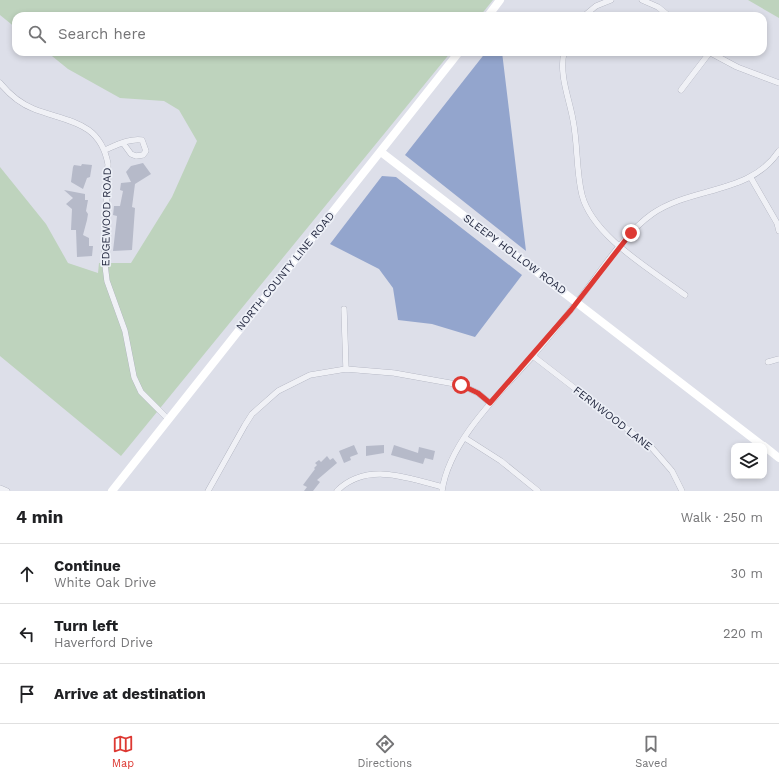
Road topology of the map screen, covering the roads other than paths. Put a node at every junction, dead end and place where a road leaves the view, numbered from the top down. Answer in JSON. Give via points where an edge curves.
{"nodes":[{"id":1,"x":500,"y":0,"type":"edge"},
{"id":2,"x":611,"y":0,"type":"edge"},
{"id":3,"x":642,"y":0,"type":"edge"},
{"id":4,"x":491,"y":12,"type":"edge"},
{"id":5,"x":589,"y":12,"type":"edge"},
{"id":6,"x":664,"y":12,"type":"edge"},
{"id":7,"x":456,"y":56,"type":"edge"},
{"id":8,"x":564,"y":56,"type":"edge"},
{"id":9,"x":707,"y":56,"type":"edge"},
{"id":10,"x":717,"y":56,"type":"edge"},
{"id":11,"x":779,"y":83,"type":"edge"},
{"id":12,"x":0,"y":84,"type":"edge"},
{"id":13,"x":681,"y":90,"type":"dead end"},
{"id":14,"x":122,"y":143,"type":"dead end"},
{"id":15,"x":105,"y":150,"type":"junction"},
{"id":16,"x":779,"y":151,"type":"edge"},
{"id":17,"x":380,"y":152,"type":"junction"},
{"id":18,"x":751,"y":178,"type":"junction"},
{"id":19,"x":779,"y":231,"type":"edge"},
{"id":20,"x":620,"y":247,"type":"junction"},
{"id":21,"x":685,"y":295,"type":"dead end"},
{"id":22,"x":577,"y":302,"type":"junction"},
{"id":23,"x":344,"y":309,"type":"dead end"},
{"id":24,"x":533,"y":356,"type":"junction"},
{"id":25,"x":779,"y":359,"type":"edge"},
{"id":26,"x":768,"y":362,"type":"dead end"},
{"id":27,"x":346,"y":369,"type":"junction"},
{"id":28,"x":490,"y":403,"type":"junction"},
{"id":29,"x":168,"y":419,"type":"junction"},
{"id":30,"x":465,"y":438,"type":"junction"},
{"id":31,"x":760,"y":443,"type":"edge"},
{"id":32,"x":767,"y":448,"type":"edge"},
{"id":33,"x":779,"y":458,"type":"edge"},
{"id":34,"x":0,"y":489,"type":"edge"},
{"id":35,"x":442,"y":489,"type":"edge"},
{"id":36,"x":7,"y":491,"type":"edge"},
{"id":37,"x":112,"y":491,"type":"edge"},
{"id":38,"x":208,"y":491,"type":"edge"},
{"id":39,"x":337,"y":491,"type":"edge"},
{"id":40,"x":538,"y":491,"type":"edge"},
{"id":41,"x":682,"y":491,"type":"edge"}],
"edges":[{"from":1,"to":4,"type":"street"},
{"from":2,"to":5,"type":"street"},
{"from":3,"to":6,"type":"street"},
{"from":7,"to":17,"type":"street","name":"NORTH COUNTY LINE ROAD"},
{"from":8,"to":20,"type":"street","via":[[562,74],[573,120],[582,196],[597,222]]},
{"from":9,"to":13,"type":"street"},
{"from":10,"to":11,"type":"street","via":[[737,67]]},
{"from":12,"to":15,"type":"street","name":"EDGEWOOD ROAD","via":[[10,95],[33,109],[78,123],[94,135]]},
{"from":14,"to":15,"type":"street"},
{"from":15,"to":29,"type":"street","name":"EDGEWOOD ROAD","via":[[108,164],[104,257],[107,281],[125,331],[134,377],[141,392]]},
{"from":16,"to":18,"type":"street","via":[[772,161]]},
{"from":17,"to":22,"type":"street","name":"SLEEPY HOLLOW ROAD"},
{"from":17,"to":29,"type":"street","name":"NORTH COUNTY LINE ROAD"},
{"from":18,"to":19,"type":"street"},
{"from":18,"to":20,"type":"street","via":[[667,206],[641,222]]},
{"from":20,"to":21,"type":"street"},
{"from":20,"to":22,"type":"street"},
{"from":22,"to":24,"type":"street"},
{"from":22,"to":31,"type":"street","name":"SLEEPY HOLLOW ROAD"},
{"from":23,"to":27,"type":"street"},
{"from":24,"to":28,"type":"street"},
{"from":24,"to":41,"type":"street","name":"FERNWOOD LANE","via":[[652,448],[672,471]]},
{"from":25,"to":26,"type":"street"},
{"from":27,"to":28,"type":"street","via":[[394,373],[456,383],[471,389]]},
{"from":27,"to":38,"type":"street","via":[[310,375],[268,398],[245,425]]},
{"from":28,"to":30,"type":"street"},
{"from":29,"to":37,"type":"street","name":"NORTH COUNTY LINE ROAD"},
{"from":30,"to":35,"type":"street","via":[[450,464]]},
{"from":30,"to":40,"type":"street","via":[[501,461]]},
{"from":32,"to":33,"type":"street","name":"SLEEPY HOLLOW ROAD"},
{"from":34,"to":36,"type":"street"},
{"from":35,"to":39,"type":"street","via":[[380,473],[353,479]]}]}
